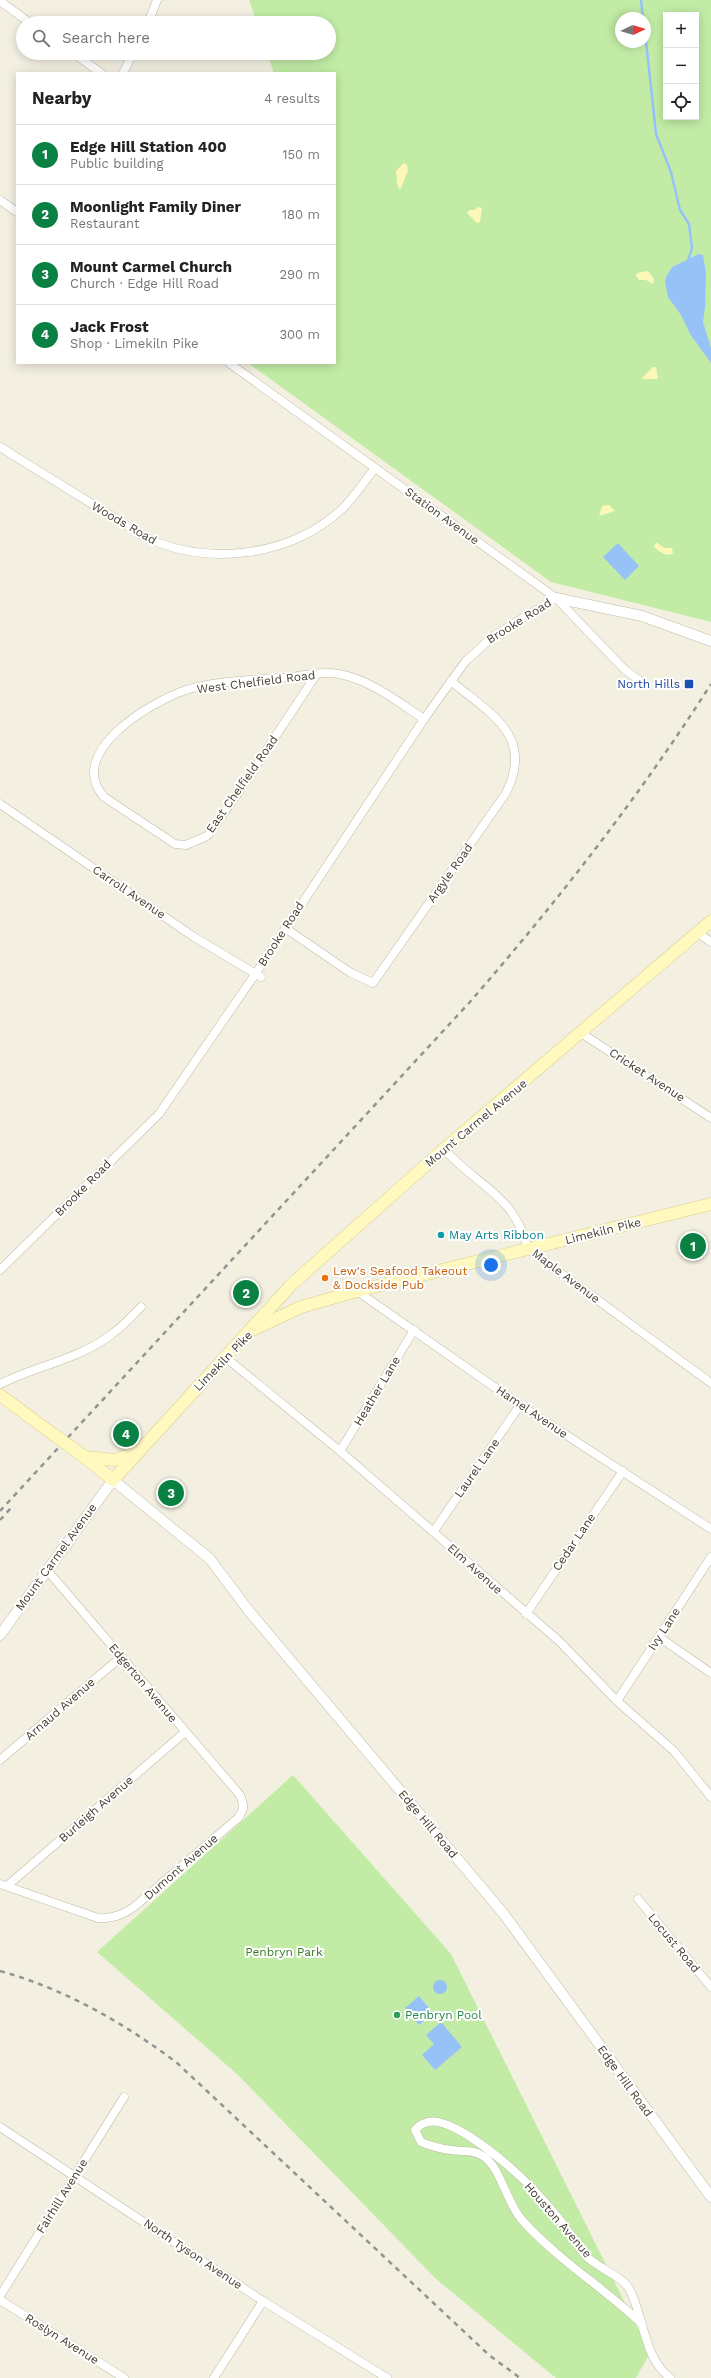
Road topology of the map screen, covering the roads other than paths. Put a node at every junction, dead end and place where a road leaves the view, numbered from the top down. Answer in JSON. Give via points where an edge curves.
{"nodes":[{"id":1,"x":157,"y":0,"type":"edge"},
{"id":2,"x":0,"y":1,"type":"edge"},
{"id":3,"x":20,"y":16,"type":"edge"},
{"id":4,"x":151,"y":16,"type":"edge"},
{"id":5,"x":83,"y":60,"type":"edge"},
{"id":6,"x":130,"y":60,"type":"edge"},
{"id":7,"x":100,"y":72,"type":"edge"},
{"id":8,"x":124,"y":72,"type":"edge"},
{"id":9,"x":0,"y":200,"type":"edge"},
{"id":10,"x":16,"y":211,"type":"edge"},
{"id":11,"x":229,"y":364,"type":"edge"},
{"id":12,"x":0,"y":447,"type":"edge"},
{"id":13,"x":375,"y":468,"type":"junction"},
{"id":14,"x":556,"y":598,"type":"junction"},
{"id":15,"x":711,"y":642,"type":"edge"},
{"id":16,"x":316,"y":674,"type":"junction"},
{"id":17,"x":451,"y":681,"type":"junction"},
{"id":18,"x":644,"y":684,"type":"dead end"},
{"id":19,"x":424,"y":719,"type":"junction"},
{"id":20,"x":94,"y":778,"type":"joint"},
{"id":21,"x":0,"y":804,"type":"edge"},
{"id":22,"x":711,"y":921,"type":"edge"},
{"id":23,"x":285,"y":928,"type":"junction"},
{"id":24,"x":698,"y":933,"type":"junction"},
{"id":25,"x":711,"y":942,"type":"edge"},
{"id":26,"x":258,"y":975,"type":"junction"},
{"id":27,"x":581,"y":1033,"type":"junction"},
{"id":28,"x":711,"y":1118,"type":"edge"},
{"id":29,"x":444,"y":1149,"type":"junction"},
{"id":30,"x":711,"y":1204,"type":"edge"},
{"id":31,"x":528,"y":1249,"type":"junction"},
{"id":32,"x":0,"y":1270,"type":"edge"},
{"id":33,"x":357,"y":1291,"type":"junction"},
{"id":34,"x":141,"y":1307,"type":"dead end"},
{"id":35,"x":414,"y":1330,"type":"junction"},
{"id":36,"x":248,"y":1332,"type":"junction"},
{"id":37,"x":225,"y":1357,"type":"junction"},
{"id":38,"x":0,"y":1384,"type":"edge"},
{"id":39,"x":711,"y":1384,"type":"edge"},
{"id":40,"x":0,"y":1395,"type":"edge"},
{"id":41,"x":520,"y":1405,"type":"junction"},
{"id":42,"x":140,"y":1451,"type":"junction"},
{"id":43,"x":340,"y":1451,"type":"junction"},
{"id":44,"x":84,"y":1456,"type":"junction"},
{"id":45,"x":623,"y":1471,"type":"junction"},
{"id":46,"x":113,"y":1480,"type":"junction"},
{"id":47,"x":711,"y":1529,"type":"edge"},
{"id":48,"x":434,"y":1531,"type":"junction"},
{"id":49,"x":711,"y":1557,"type":"edge"},
{"id":50,"x":47,"y":1570,"type":"junction"},
{"id":51,"x":526,"y":1614,"type":"junction"},
{"id":52,"x":0,"y":1635,"type":"edge"},
{"id":53,"x":659,"y":1638,"type":"junction"},
{"id":54,"x":121,"y":1657,"type":"junction"},
{"id":55,"x":711,"y":1673,"type":"edge"},
{"id":56,"x":617,"y":1701,"type":"junction"},
{"id":57,"x":185,"y":1732,"type":"junction"},
{"id":58,"x":0,"y":1760,"type":"edge"},
{"id":59,"x":240,"y":1795,"type":"joint"},
{"id":60,"x":711,"y":1797,"type":"edge"},
{"id":61,"x":4,"y":1885,"type":"edge"},
{"id":62,"x":638,"y":1899,"type":"dead end"},
{"id":63,"x":711,"y":1987,"type":"edge"},
{"id":64,"x":124,"y":2097,"type":"dead end"},
{"id":65,"x":0,"y":2127,"type":"edge"},
{"id":66,"x":75,"y":2176,"type":"junction"},
{"id":67,"x":710,"y":2194,"type":"edge"},
{"id":68,"x":0,"y":2296,"type":"edge"},
{"id":69,"x":0,"y":2300,"type":"edge"},
{"id":70,"x":263,"y":2301,"type":"junction"},
{"id":71,"x":642,"y":2324,"type":"junction"},
{"id":72,"x":124,"y":2378,"type":"edge"},
{"id":73,"x":214,"y":2378,"type":"edge"},
{"id":74,"x":387,"y":2378,"type":"edge"},
{"id":75,"x":670,"y":2378,"type":"edge"}],
"edges":[{"from":1,"to":4,"type":"street"},
{"from":2,"to":3,"type":"street"},
{"from":5,"to":7,"type":"street"},
{"from":6,"to":8,"type":"street"},
{"from":9,"to":10,"type":"street"},
{"from":11,"to":13,"type":"street","name":"Station Avenue"},
{"from":12,"to":13,"type":"street","name":"Woods Road","via":[[147,538],[172,549],[220,554],[259,550],[300,537],[341,510]]},
{"from":13,"to":14,"type":"street","name":"Station Avenue"},
{"from":14,"to":15,"type":"street","via":[[642,616]]},
{"from":14,"to":17,"type":"street","name":"Brooke Road","via":[[478,648]]},
{"from":14,"to":18,"type":"street","name":"Station Avenue","via":[[624,669]]},
{"from":16,"to":19,"type":"street","name":"West Chelfield Road","via":[[338,674],[360,680]]},
{"from":16,"to":20,"type":"street","name":"West Chelfield Road","via":[[220,683],[185,691],[130,720],[110,739],[94,760]]},
{"from":16,"to":20,"type":"street","name":"East Chelfield Road","via":[[226,810],[207,836],[196,842],[186,845],[175,844],[164,838],[104,797],[97,789]]},
{"from":17,"to":19,"type":"street","name":"Brooke Road"},
{"from":17,"to":23,"type":"street","name":"Argyle Road","via":[[491,715],[513,742],[516,767],[506,793],[373,983],[351,973]]},
{"from":19,"to":23,"type":"street","name":"Brooke Road"},
{"from":21,"to":26,"type":"street","name":"Carroll Avenue","via":[[194,937]]},
{"from":22,"to":24,"type":"main road","name":"Mount Carmel Avenue"},
{"from":23,"to":26,"type":"street","name":"Brooke Road"},
{"from":24,"to":25,"type":"street"},
{"from":24,"to":27,"type":"main road","name":"Mount Carmel Avenue"},
{"from":26,"to":32,"type":"street","name":"Brooke Road","via":[[159,1114]]},
{"from":27,"to":28,"type":"street","name":"Cricket Avenue"},
{"from":27,"to":29,"type":"main road","name":"Mount Carmel Avenue"},
{"from":29,"to":31,"type":"street","name":"Maple Avenue","via":[[456,1163],[505,1202],[523,1230]]},
{"from":29,"to":36,"type":"main road","name":"Mount Carmel Avenue","via":[[292,1284]]},
{"from":30,"to":31,"type":"main road","name":"Limekiln Pike"},
{"from":31,"to":33,"type":"main road","name":"Limekiln Pike"},
{"from":31,"to":39,"type":"street","name":"Maple Avenue"},
{"from":33,"to":35,"type":"street","name":"Hamel Avenue"},
{"from":33,"to":36,"type":"main road","name":"Limekiln Pike","via":[[301,1307]]},
{"from":34,"to":38,"type":"street","via":[[113,1334],[82,1352]]},
{"from":35,"to":41,"type":"street","name":"Hamel Avenue"},
{"from":35,"to":43,"type":"street","name":"Heather Lane"},
{"from":36,"to":37,"type":"main road","name":"Limekiln Pike"},
{"from":37,"to":42,"type":"main road","name":"Limekiln Pike"},
{"from":37,"to":43,"type":"street","name":"Elm Avenue"},
{"from":40,"to":44,"type":"main road","bridge":true},
{"from":41,"to":45,"type":"street","name":"Hamel Avenue"},
{"from":41,"to":48,"type":"street","name":"Laurel Lane"},
{"from":42,"to":44,"type":"main road","via":[[115,1460]]},
{"from":42,"to":46,"type":"main road","name":"Limekiln Pike"},
{"from":43,"to":48,"type":"street","name":"Elm Avenue"},
{"from":44,"to":46,"type":"main road"},
{"from":45,"to":47,"type":"street","name":"Hamel Avenue"},
{"from":45,"to":51,"type":"street","name":"Cedar Lane"},
{"from":46,"to":50,"type":"street","name":"Mount Carmel Avenue"},
{"from":46,"to":67,"type":"street","name":"Edge Hill Road","via":[[210,1559],[248,1611],[503,1913]]},
{"from":48,"to":51,"type":"street","name":"Elm Avenue"},
{"from":49,"to":53,"type":"street","name":"Ivy Lane"},
{"from":50,"to":52,"type":"street","name":"Mount Carmel Avenue"},
{"from":50,"to":54,"type":"street","name":"Edgerton Avenue"},
{"from":51,"to":56,"type":"street","name":"Elm Avenue","via":[[559,1641]]},
{"from":53,"to":55,"type":"street"},
{"from":53,"to":56,"type":"street","name":"Ivy Lane"},
{"from":54,"to":57,"type":"street","name":"Edgerton Avenue"},
{"from":54,"to":58,"type":"street","name":"Arnaud Avenue"},
{"from":56,"to":60,"type":"street","name":"Elm Avenue","via":[[674,1752]]},
{"from":57,"to":59,"type":"street","name":"Edgerton Avenue"},
{"from":57,"to":61,"type":"street","name":"Burleigh Avenue"},
{"from":59,"to":61,"type":"street","name":"Dumont Avenue","via":[[244,1804],[238,1818],[134,1907],[116,1916],[98,1918]]},
{"from":62,"to":63,"type":"street","name":"Locust Road"},
{"from":64,"to":66,"type":"street","name":"Fairhill Avenue"},
{"from":65,"to":66,"type":"street","name":"North Tyson Avenue"},
{"from":66,"to":68,"type":"street","name":"Fairhill Avenue"},
{"from":66,"to":70,"type":"street","name":"North Tyson Avenue"},
{"from":69,"to":72,"type":"street","name":"Roslyn Avenue"},
{"from":70,"to":73,"type":"street"},
{"from":70,"to":74,"type":"street","name":"North Tyson Avenue"},
{"from":71,"to":71,"type":"street","name":"Houston Avenue","via":[[630,2289],[586,2256],[560,2220],[532,2188],[492,2151],[440,2121],[426,2122],[415,2130],[421,2142],[453,2151],[467,2150],[488,2160],[508,2200],[522,2220],[559,2257],[603,2289]]},
{"from":71,"to":75,"type":"street","name":"Houston Avenue","via":[[655,2360]]}]}
